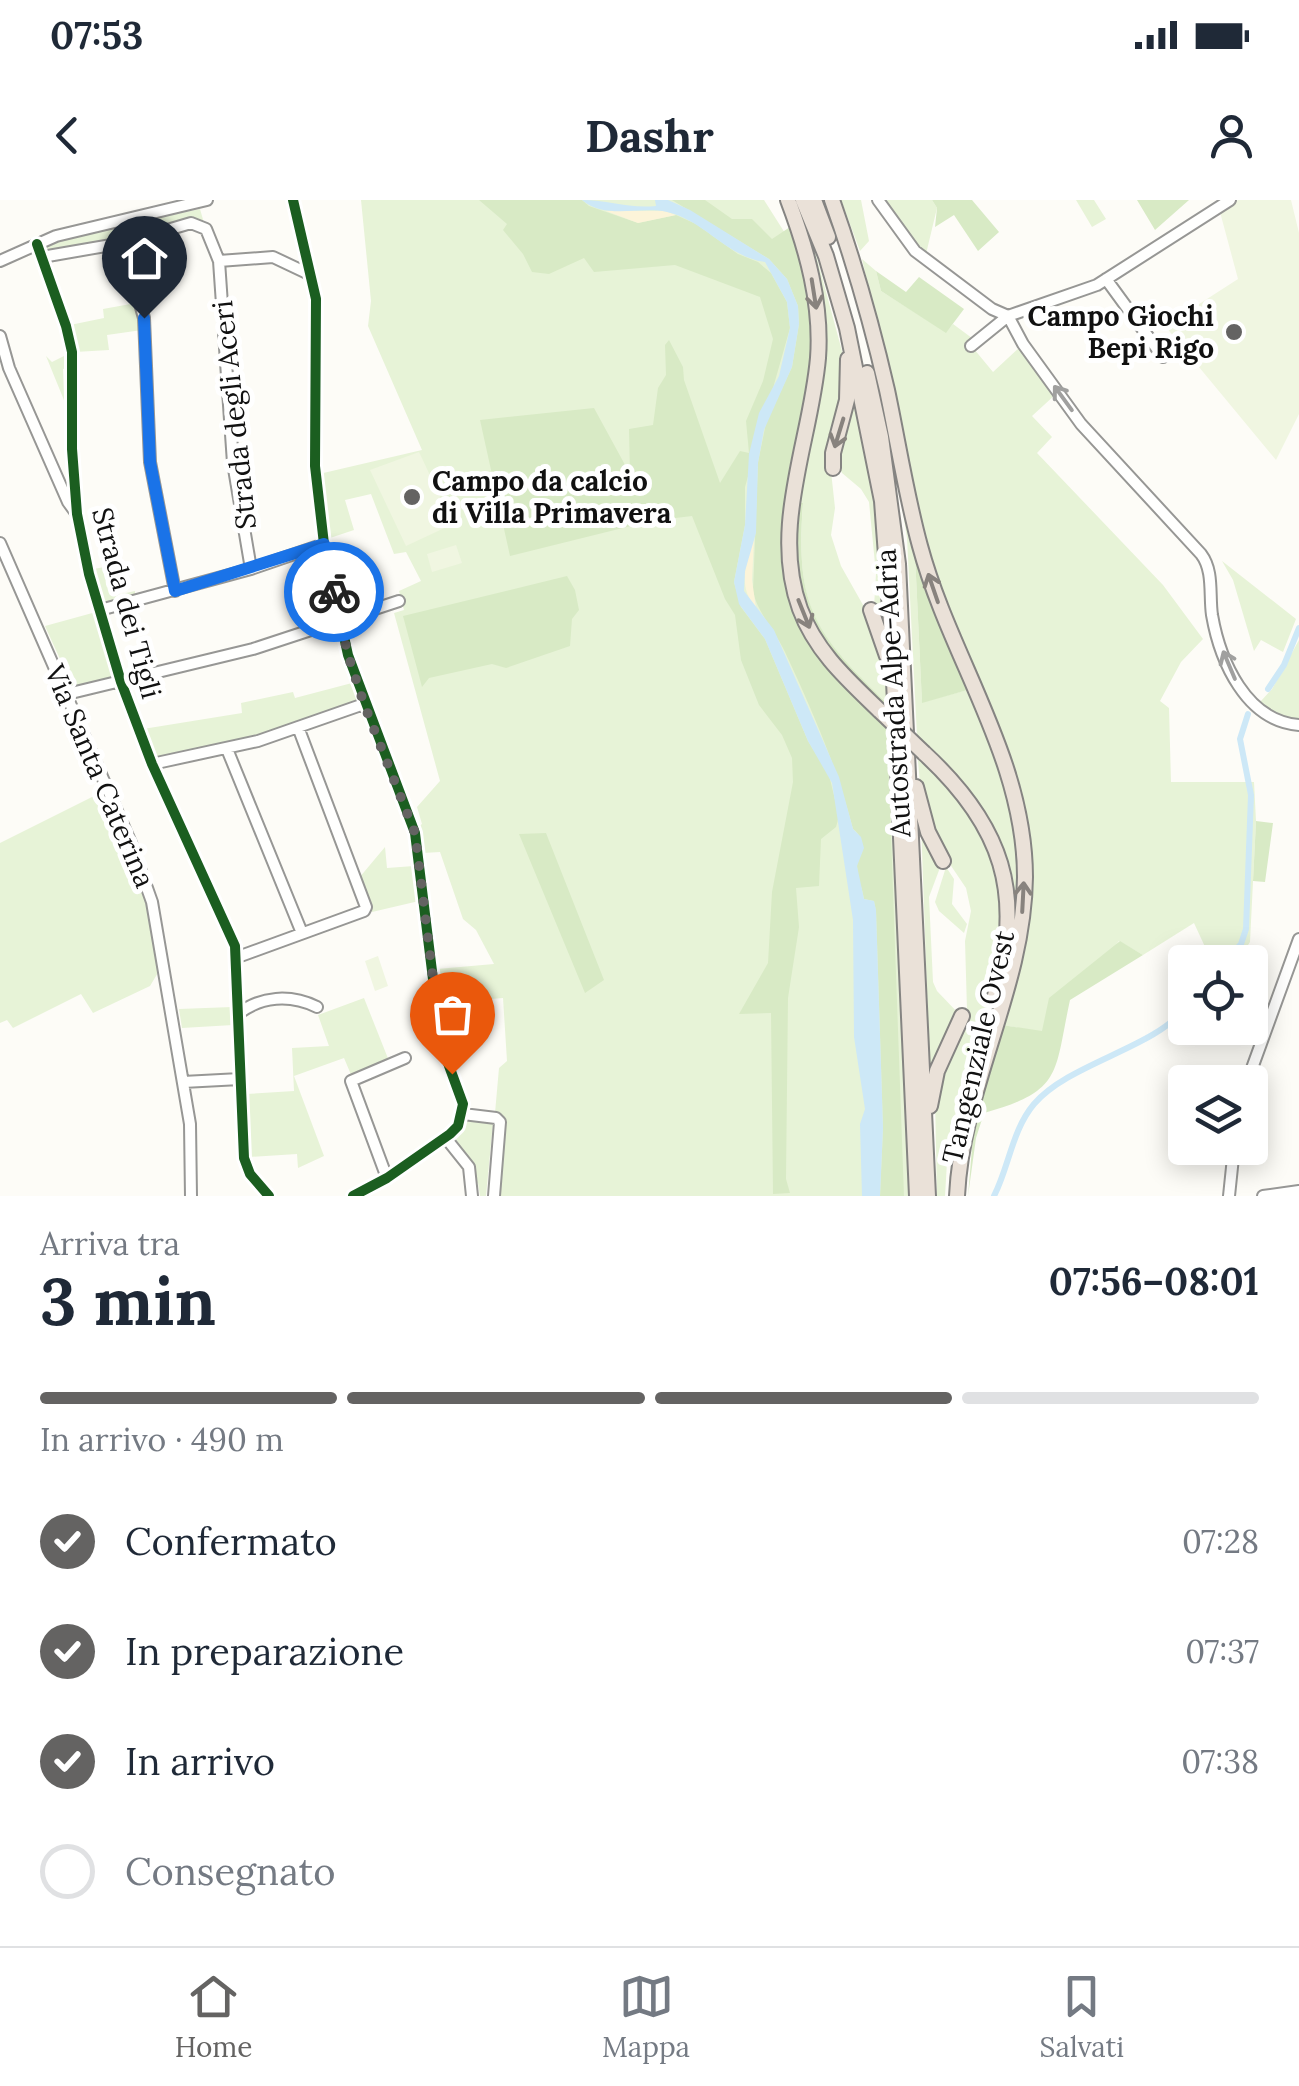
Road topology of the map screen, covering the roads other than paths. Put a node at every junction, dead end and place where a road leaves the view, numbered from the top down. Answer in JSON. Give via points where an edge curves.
{"nodes":[{"id":1,"x":207,"y":200,"type":"edge"},
{"id":2,"x":293,"y":200,"type":"edge"},
{"id":3,"x":788,"y":200,"type":"edge"},
{"id":4,"x":804,"y":200,"type":"edge"},
{"id":5,"x":814,"y":200,"type":"edge"},
{"id":6,"x":832,"y":200,"type":"edge"},
{"id":7,"x":878,"y":200,"type":"edge"},
{"id":8,"x":1230,"y":200,"type":"edge"},
{"id":9,"x":124,"y":243,"type":"junction"},
{"id":10,"x":37,"y":244,"type":"junction"},
{"id":11,"x":42,"y":256,"type":"junction"},
{"id":12,"x":0,"y":260,"type":"edge"},
{"id":13,"x":219,"y":262,"type":"junction"},
{"id":14,"x":311,"y":275,"type":"junction"},
{"id":15,"x":1106,"y":279,"type":"junction"},
{"id":16,"x":1008,"y":316,"type":"junction"},
{"id":17,"x":847,"y":328,"type":"junction"},
{"id":18,"x":0,"y":336,"type":"edge"},
{"id":19,"x":971,"y":346,"type":"dead end"},
{"id":20,"x":1163,"y":357,"type":"dead end"},
{"id":21,"x":72,"y":448,"type":"junction"},
{"id":22,"x":49,"y":459,"type":"junction"},
{"id":23,"x":833,"y":468,"type":"dead end"},
{"id":24,"x":77,"y":514,"type":"junction"},
{"id":25,"x":0,"y":543,"type":"edge"},
{"id":26,"x":324,"y":544,"type":"junction"},
{"id":27,"x":251,"y":569,"type":"junction"},
{"id":28,"x":175,"y":591,"type":"junction"},
{"id":29,"x":399,"y":601,"type":"dead end"},
{"id":30,"x":100,"y":610,"type":"junction"},
{"id":31,"x":871,"y":610,"type":"dead end"},
{"id":32,"x":340,"y":621,"type":"junction"},
{"id":33,"x":121,"y":682,"type":"junction"},
{"id":34,"x":66,"y":694,"type":"junction"},
{"id":35,"x":364,"y":704,"type":"junction"},
{"id":36,"x":893,"y":709,"type":"junction"},
{"id":37,"x":1299,"y":725,"type":"edge"},
{"id":38,"x":298,"y":727,"type":"junction"},
{"id":39,"x":226,"y":749,"type":"junction"},
{"id":40,"x":152,"y":764,"type":"junction"},
{"id":41,"x":943,"y":861,"type":"dead end"},
{"id":42,"x":302,"y":933,"type":"junction"},
{"id":43,"x":1299,"y":939,"type":"edge"},
{"id":44,"x":235,"y":958,"type":"junction"},
{"id":45,"x":317,"y":1006,"type":"dead end"},
{"id":46,"x":238,"y":1014,"type":"junction"},
{"id":47,"x":962,"y":1016,"type":"dead end"},
{"id":48,"x":405,"y":1058,"type":"dead end"},
{"id":49,"x":1253,"y":1065,"type":"edge"},
{"id":50,"x":240,"y":1079,"type":"junction"},
{"id":51,"x":183,"y":1082,"type":"junction"},
{"id":52,"x":463,"y":1114,"type":"junction"},
{"id":53,"x":445,"y":1137,"type":"junction"},
{"id":54,"x":1232,"y":1165,"type":"edge"},
{"id":55,"x":388,"y":1178,"type":"junction"},
{"id":56,"x":258,"y":1186,"type":"junction"},
{"id":57,"x":928,"y":1189,"type":"edge"},
{"id":58,"x":1299,"y":1191,"type":"edge"},
{"id":59,"x":192,"y":1196,"type":"edge"},
{"id":60,"x":247,"y":1196,"type":"edge"},
{"id":61,"x":269,"y":1196,"type":"edge"},
{"id":62,"x":353,"y":1196,"type":"edge"},
{"id":63,"x":472,"y":1196,"type":"edge"},
{"id":64,"x":494,"y":1196,"type":"edge"},
{"id":65,"x":918,"y":1196,"type":"edge"},
{"id":66,"x":949,"y":1196,"type":"edge"},
{"id":67,"x":957,"y":1196,"type":"edge"},
{"id":68,"x":1228,"y":1196,"type":"edge"},
{"id":69,"x":1263,"y":1196,"type":"edge"}],
"edges":[{"from":1,"to":10,"type":"street"},
{"from":2,"to":14,"type":"street"},
{"from":3,"to":36,"type":"highway","name":"Tangenziale Ovest","one_way":true,"via":[[805,247],[819,332],[790,530],[792,573],[800,607],[827,658]]},
{"from":4,"to":17,"type":"highway","name":"Autostrada Alpe-Adria"},
{"from":5,"to":36,"type":"highway","name":"Autostrada Alpe-Adria","via":[[848,297],[881,437],[898,564]]},
{"from":67,"to":6,"type":"highway","name":"Tangenziale Ovest","one_way":true,"via":[[973,1097],[1015,958],[1023,840],[1000,750],[923,556],[876,343]]},
{"from":7,"to":16,"type":"street","via":[[924,258]]},
{"from":8,"to":15,"type":"street"},
{"from":9,"to":11,"type":"street","name":"Strada degli Aceri"},
{"from":9,"to":13,"type":"street","name":"Strada degli Aceri","via":[[197,223],[206,228]]},
{"from":9,"to":28,"type":"street","via":[[144,318],[150,462]]},
{"from":10,"to":11,"type":"street","name":"Strada dei Tigli"},
{"from":10,"to":12,"type":"street"},
{"from":11,"to":21,"type":"street","name":"Strada dei Tigli","via":[[72,352]]},
{"from":13,"to":14,"type":"street","name":"Strada degli Aceri","via":[[273,257]]},
{"from":13,"to":27,"type":"street","name":"Strada degli Aceri","via":[[234,462]]},
{"from":14,"to":26,"type":"street","via":[[315,466]]},
{"from":15,"to":16,"type":"street"},
{"from":15,"to":20,"type":"street"},
{"from":16,"to":19,"type":"street"},
{"from":37,"to":16,"type":"street","one_way":true,"via":[[1278,720],[1240,690],[1217,635],[1206,559],[1081,424]]},
{"from":17,"to":23,"type":"highway","one_way":true,"via":[[847,400]]},
{"from":17,"to":36,"type":"highway","name":"Autostrada Alpe-Adria","via":[[882,502]]},
{"from":18,"to":22,"type":"street"},
{"from":21,"to":22,"type":"street"},
{"from":21,"to":24,"type":"street","name":"Strada dei Tigli"},
{"from":22,"to":24,"type":"street"},
{"from":24,"to":30,"type":"street","name":"Strada dei Tigli"},
{"from":25,"to":34,"type":"street","name":"Via Santa Caterina"},
{"from":26,"to":27,"type":"street"},
{"from":26,"to":32,"type":"street"},
{"from":27,"to":28,"type":"street"},
{"from":28,"to":30,"type":"street"},
{"from":29,"to":32,"type":"street"},
{"from":30,"to":33,"type":"street","name":"Strada dei Tigli"},
{"from":31,"to":36,"type":"highway","via":[[886,652]]},
{"from":32,"to":33,"type":"street"},
{"from":32,"to":35,"type":"street"},
{"from":33,"to":34,"type":"street"},
{"from":33,"to":40,"type":"street","name":"Strada dei Tigli"},
{"from":34,"to":51,"type":"street","name":"Via Santa Caterina","via":[[152,902]]},
{"from":35,"to":38,"type":"street"},
{"from":35,"to":52,"type":"street","via":[[415,833],[441,1044]]},
{"from":36,"to":41,"type":"highway","via":[[912,726],[919,803]]},
{"from":36,"to":57,"type":"highway","name":"Autostrada Alpe-Adria"},
{"from":36,"to":65,"type":"highway","name":"Autostrada Alpe-Adria"},
{"from":36,"to":66,"type":"highway","name":"Tangenziale Ovest","bridge":true,"via":[[983,818],[1002,867],[1007,911],[997,990],[954,1137]]},
{"from":38,"to":39,"type":"street"},
{"from":38,"to":42,"type":"street","via":[[366,907]]},
{"from":39,"to":40,"type":"street"},
{"from":39,"to":42,"type":"street"},
{"from":40,"to":44,"type":"street","name":"Strada dei Tigli"},
{"from":42,"to":44,"type":"street"},
{"from":43,"to":49,"type":"street"},
{"from":44,"to":46,"type":"street","name":"Strada dei Tigli"},
{"from":45,"to":46,"type":"street","via":[[266,1000]]},
{"from":46,"to":50,"type":"street","name":"Strada dei Tigli"},
{"from":47,"to":57,"type":"highway","via":[[932,1090]]},
{"from":48,"to":55,"type":"street","via":[[351,1080]]},
{"from":50,"to":51,"type":"street"},
{"from":50,"to":56,"type":"street","name":"Strada dei Tigli","via":[[244,1158]]},
{"from":51,"to":59,"type":"street","name":"Via Santa Caterina"},
{"from":52,"to":53,"type":"street"},
{"from":52,"to":64,"type":"street","via":[[500,1122]]},
{"from":53,"to":55,"type":"street"},
{"from":53,"to":63,"type":"street","via":[[469,1167]]},
{"from":54,"to":68,"type":"street"},
{"from":55,"to":62,"type":"street"},
{"from":56,"to":60,"type":"street"},
{"from":56,"to":61,"type":"street"},
{"from":58,"to":69,"type":"street"}]}
